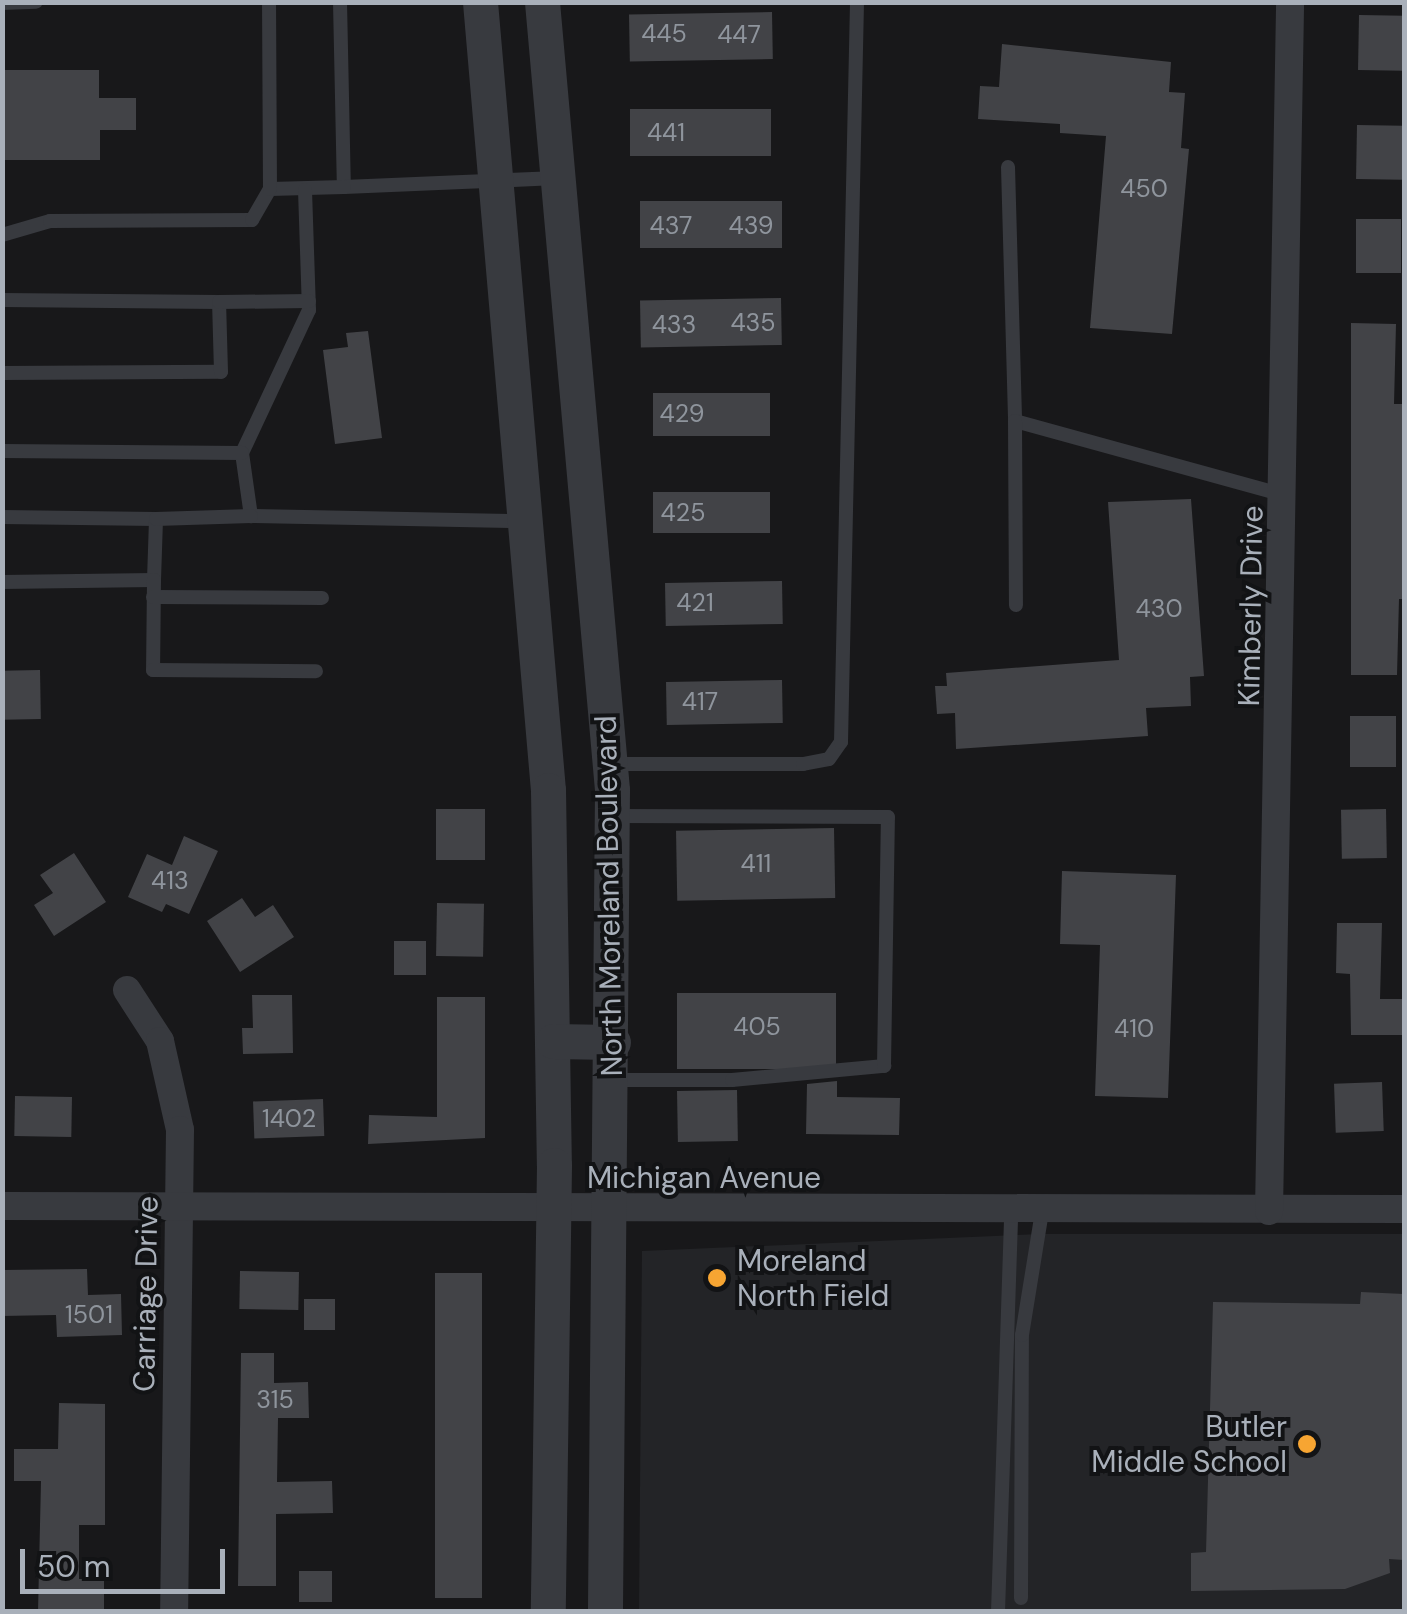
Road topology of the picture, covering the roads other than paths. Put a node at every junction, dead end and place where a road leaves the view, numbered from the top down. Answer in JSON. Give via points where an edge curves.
{"nodes":[{"id":1,"x":36,"y":2,"type":"edge"},
{"id":2,"x":269,"y":2,"type":"edge"},
{"id":3,"x":340,"y":2,"type":"edge"},
{"id":4,"x":480,"y":2,"type":"edge"},
{"id":5,"x":542,"y":2,"type":"edge"},
{"id":6,"x":857,"y":2,"type":"edge"},
{"id":7,"x":1290,"y":2,"type":"edge"},
{"id":8,"x":2,"y":3,"type":"edge"},
{"id":9,"x":1008,"y":167,"type":"dead end"},
{"id":10,"x":557,"y":178,"type":"junction"},
{"id":11,"x":496,"y":182,"type":"junction"},
{"id":12,"x":344,"y":187,"type":"junction"},
{"id":13,"x":270,"y":189,"type":"junction"},
{"id":14,"x":305,"y":190,"type":"junction"},
{"id":15,"x":2,"y":235,"type":"edge"},
{"id":16,"x":2,"y":300,"type":"edge"},
{"id":17,"x":309,"y":300,"type":"junction"},
{"id":18,"x":219,"y":302,"type":"junction"},
{"id":19,"x":2,"y":373,"type":"edge"},
{"id":20,"x":1015,"y":421,"type":"junction"},
{"id":21,"x":2,"y":451,"type":"edge"},
{"id":22,"x":242,"y":453,"type":"junction"},
{"id":23,"x":1285,"y":495,"type":"junction"},
{"id":24,"x":250,"y":516,"type":"junction"},
{"id":25,"x":2,"y":518,"type":"edge"},
{"id":26,"x":156,"y":519,"type":"junction"},
{"id":27,"x":524,"y":521,"type":"junction"},
{"id":28,"x":154,"y":580,"type":"junction"},
{"id":29,"x":2,"y":582,"type":"edge"},
{"id":30,"x":154,"y":597,"type":"junction"},
{"id":31,"x":322,"y":598,"type":"dead end"},
{"id":32,"x":1016,"y":605,"type":"dead end"},
{"id":33,"x":316,"y":671,"type":"dead end"},
{"id":34,"x":610,"y":764,"type":"junction"},
{"id":35,"x":612,"y":816,"type":"junction"},
{"id":36,"x":127,"y":990,"type":"dead end"},
{"id":37,"x":553,"y":1041,"type":"junction"},
{"id":38,"x":613,"y":1042,"type":"junction"},
{"id":39,"x":613,"y":1080,"type":"junction"},
{"id":40,"x":2,"y":1206,"type":"edge"},
{"id":41,"x":180,"y":1208,"type":"junction"},
{"id":42,"x":1404,"y":1209,"type":"edge"},
{"id":43,"x":552,"y":1210,"type":"junction"},
{"id":44,"x":609,"y":1210,"type":"junction"},
{"id":45,"x":1012,"y":1211,"type":"junction"},
{"id":46,"x":1042,"y":1211,"type":"junction"},
{"id":47,"x":1270,"y":1211,"type":"junction"},
{"id":48,"x":550,"y":1400,"type":"junction"},
{"id":49,"x":606,"y":1400,"type":"junction"},
{"id":50,"x":1021,"y":1598,"type":"dead end"},
{"id":51,"x":174,"y":1612,"type":"edge"},
{"id":52,"x":548,"y":1612,"type":"edge"},
{"id":53,"x":605,"y":1612,"type":"edge"},
{"id":54,"x":998,"y":1612,"type":"edge"}],
"edges":[{"from":1,"to":8,"type":"lane"},
{"from":2,"to":13,"type":"lane"},
{"from":3,"to":12,"type":"lane"},
{"from":4,"to":11,"type":"street","name":"North Moreland Boulevard"},
{"from":5,"to":10,"type":"street","name":"North Moreland Boulevard"},
{"from":6,"to":34,"type":"lane","via":[[840,742],[829,759],[803,764]]},
{"from":7,"to":23,"type":"street","name":"Kimberly Drive"},
{"from":9,"to":20,"type":"lane"},
{"from":10,"to":11,"type":"lane"},
{"from":10,"to":34,"type":"street","name":"North Moreland Boulevard"},
{"from":11,"to":12,"type":"lane"},
{"from":11,"to":27,"type":"street","name":"North Moreland Boulevard"},
{"from":12,"to":14,"type":"lane"},
{"from":13,"to":14,"type":"lane"},
{"from":13,"to":15,"type":"lane","via":[[252,220],[50,221]]},
{"from":14,"to":17,"type":"lane"},
{"from":16,"to":18,"type":"lane"},
{"from":17,"to":18,"type":"lane"},
{"from":17,"to":22,"type":"lane"},
{"from":18,"to":19,"type":"lane","via":[[220,372]]},
{"from":20,"to":23,"type":"lane"},
{"from":20,"to":32,"type":"lane"},
{"from":21,"to":22,"type":"lane"},
{"from":22,"to":24,"type":"lane"},
{"from":23,"to":47,"type":"street","name":"Kimberly Drive"},
{"from":24,"to":26,"type":"lane"},
{"from":24,"to":27,"type":"lane"},
{"from":25,"to":26,"type":"lane"},
{"from":26,"to":28,"type":"lane"},
{"from":27,"to":37,"type":"street","name":"North Moreland Boulevard","via":[[548,790]]},
{"from":28,"to":29,"type":"lane"},
{"from":28,"to":30,"type":"lane"},
{"from":30,"to":31,"type":"lane"},
{"from":30,"to":33,"type":"lane","via":[[153,670]]},
{"from":34,"to":35,"type":"street","name":"North Moreland Boulevard"},
{"from":35,"to":38,"type":"street","name":"North Moreland Boulevard"},
{"from":35,"to":39,"type":"lane","via":[[888,817],[884,1066],[732,1080]]},
{"from":36,"to":41,"type":"street","name":"Carriage Drive","via":[[160,1040],[177,1098]]},
{"from":37,"to":38,"type":"street"},
{"from":37,"to":43,"type":"street","name":"North Moreland Boulevard"},
{"from":38,"to":39,"type":"street","name":"North Moreland Boulevard"},
{"from":39,"to":44,"type":"street","name":"North Moreland Boulevard"},
{"from":40,"to":41,"type":"street","name":"Michigan Avenue"},
{"from":41,"to":43,"type":"street","name":"Michigan Avenue"},
{"from":41,"to":51,"type":"street","name":"Carriage Drive"},
{"from":42,"to":47,"type":"street","name":"Michigan Avenue"},
{"from":43,"to":44,"type":"street","name":"Michigan Avenue"},
{"from":43,"to":48,"type":"street","name":"North Moreland Boulevard"},
{"from":44,"to":45,"type":"street","name":"Michigan Avenue"},
{"from":44,"to":49,"type":"street","name":"North Moreland Boulevard"},
{"from":45,"to":46,"type":"street","name":"Michigan Avenue"},
{"from":45,"to":54,"type":"lane"},
{"from":46,"to":47,"type":"street","name":"Michigan Avenue"},
{"from":46,"to":50,"type":"lane","via":[[1022,1335]]},
{"from":48,"to":49,"type":"street"},
{"from":48,"to":52,"type":"street","name":"North Moreland Boulevard"},
{"from":49,"to":53,"type":"street","name":"North Moreland Boulevard"}]}
